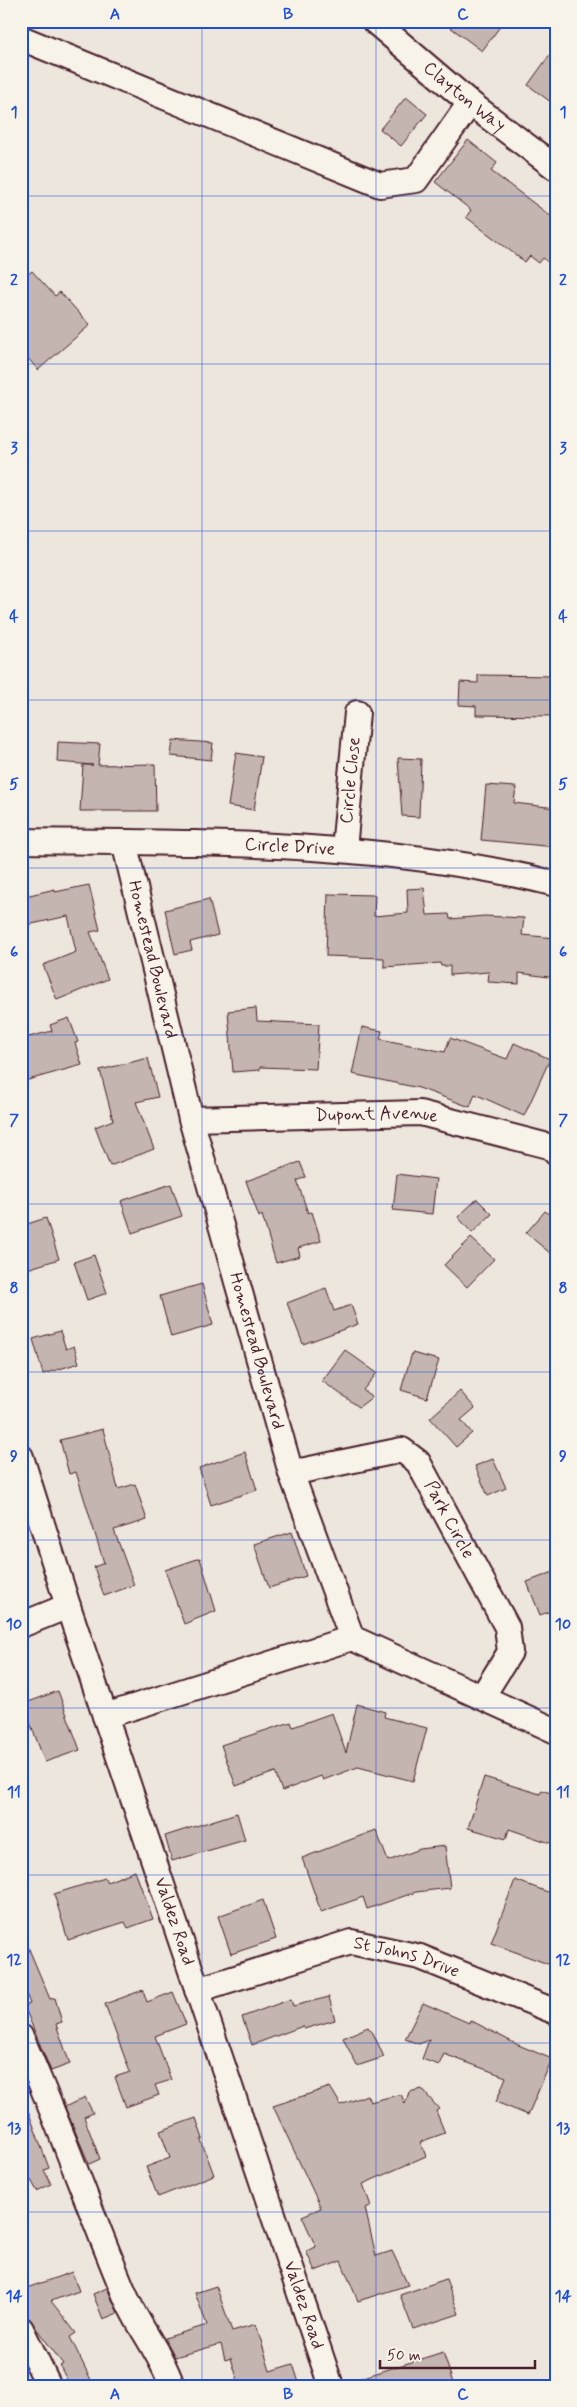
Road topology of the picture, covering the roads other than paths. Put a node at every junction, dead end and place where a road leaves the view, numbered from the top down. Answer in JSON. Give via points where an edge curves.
{"nodes":[{"id":1,"x":374,"y":21,"type":"edge"},
{"id":2,"x":21,"y":38,"type":"edge"},
{"id":3,"x":470,"y":103,"type":"junction"},
{"id":4,"x":556,"y":168,"type":"edge"},
{"id":5,"x":357,"y":714,"type":"dead end"},
{"id":6,"x":21,"y":841,"type":"edge"},
{"id":7,"x":124,"y":842,"type":"junction"},
{"id":8,"x":344,"y":849,"type":"junction"},
{"id":9,"x":556,"y":884,"type":"edge"},
{"id":10,"x":190,"y":1119,"type":"junction"},
{"id":11,"x":556,"y":1153,"type":"edge"},
{"id":12,"x":21,"y":1456,"type":"edge"},
{"id":13,"x":291,"y":1473,"type":"junction"},
{"id":14,"x":68,"y":1606,"type":"junction"},
{"id":15,"x":21,"y":1625,"type":"edge"},
{"id":16,"x":352,"y":1638,"type":"junction"},
{"id":17,"x":482,"y":1697,"type":"junction"},
{"id":18,"x":105,"y":1716,"type":"junction"},
{"id":19,"x":556,"y":1730,"type":"edge"},
{"id":20,"x":197,"y":1990,"type":"junction"},
{"id":21,"x":556,"y":2012,"type":"edge"},
{"id":22,"x":21,"y":2037,"type":"edge"},
{"id":23,"x":21,"y":2329,"type":"edge"},
{"id":24,"x":49,"y":2386,"type":"edge"},
{"id":25,"x":172,"y":2386,"type":"edge"},
{"id":26,"x":331,"y":2386,"type":"edge"}],
"edges":[{"from":1,"to":3,"type":"street","name":"Clayton Way"},
{"from":2,"to":3,"type":"street","via":[[380,185],[416,180]]},
{"from":3,"to":4,"type":"street","name":"Clayton Way"},
{"from":5,"to":8,"type":"street","name":"Circle Close"},
{"from":6,"to":7,"type":"street","name":"Circle Drive"},
{"from":7,"to":8,"type":"street","name":"Circle Drive"},
{"from":7,"to":10,"type":"street","name":"Homestead Boulevard"},
{"from":8,"to":9,"type":"street","name":"Circle Drive","via":[[505,871]]},
{"from":10,"to":11,"type":"street","name":"Dupont Avenue","via":[[420,1113],[552,1147]]},
{"from":10,"to":13,"type":"street","name":"Homestead Boulevard"},
{"from":12,"to":14,"type":"street","name":"Valdez Road"},
{"from":13,"to":16,"type":"street","name":"Homestead Boulevard"},
{"from":13,"to":17,"type":"street","name":"Park Circle","via":[[402,1450],[418,1462],[507,1627],[510,1652]]},
{"from":14,"to":15,"type":"street"},
{"from":14,"to":18,"type":"street","name":"Valdez Road"},
{"from":16,"to":17,"type":"street"},
{"from":16,"to":18,"type":"street"},
{"from":17,"to":19,"type":"street"},
{"from":18,"to":20,"type":"street","name":"Valdez Road"},
{"from":20,"to":21,"type":"street","name":"St Johns Drive","via":[[352,1942],[420,1957]]},
{"from":20,"to":26,"type":"street","name":"Valdez Road"},
{"from":22,"to":25,"type":"street","via":[[53,2108],[125,2296],[165,2367]]},
{"from":23,"to":24,"type":"street"}]}
